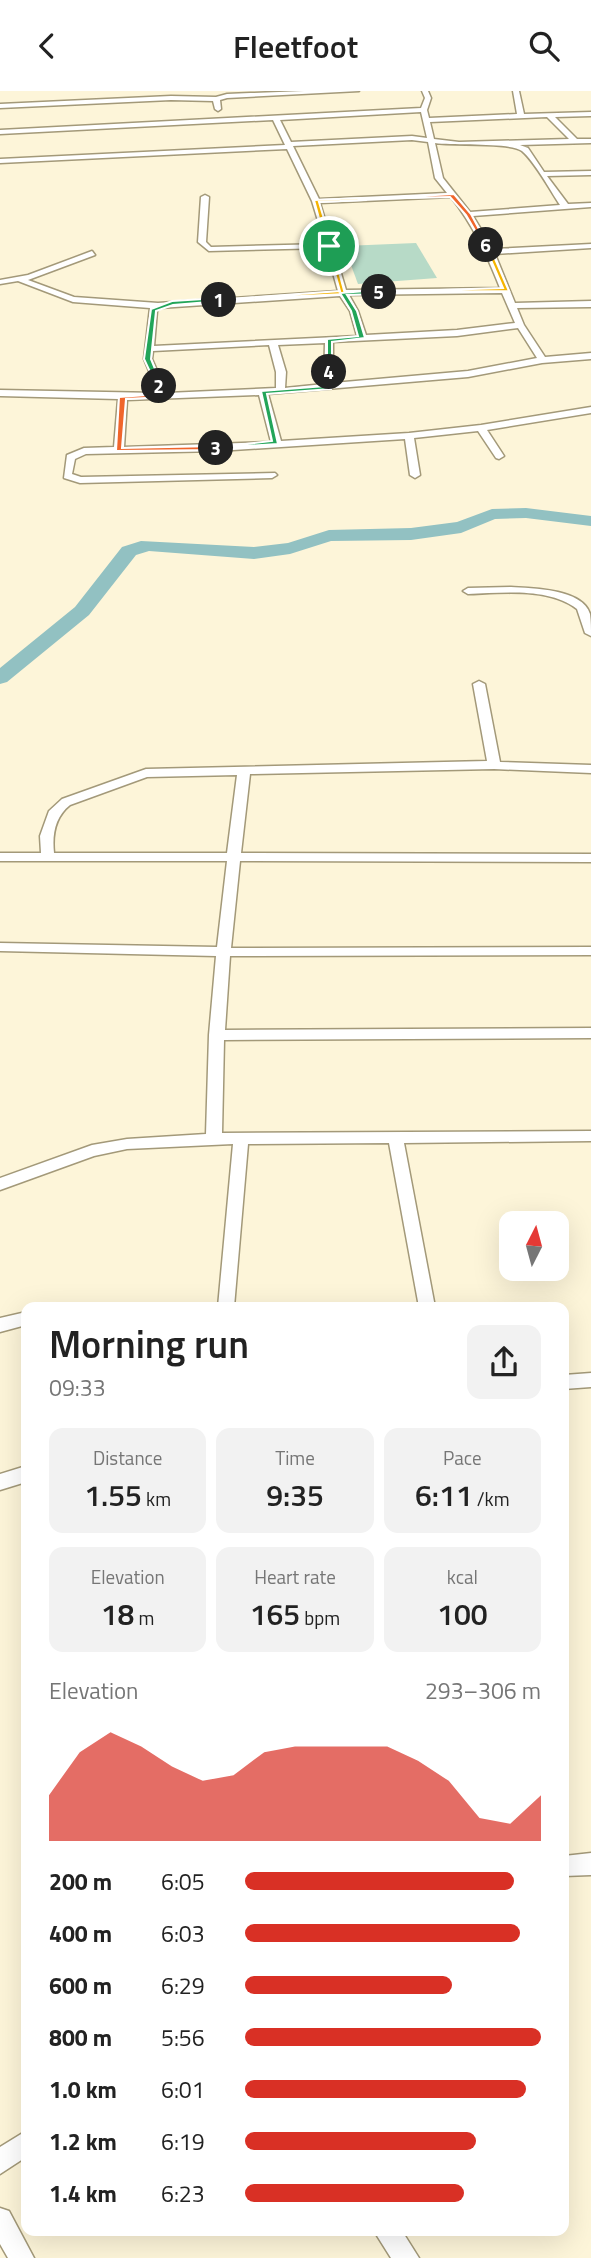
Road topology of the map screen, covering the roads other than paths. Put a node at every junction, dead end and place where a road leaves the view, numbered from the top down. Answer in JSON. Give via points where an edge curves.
{"nodes":[{"id":1,"x":92,"y":91,"type":"edge"},
{"id":2,"x":356,"y":91,"type":"edge"},
{"id":3,"x":425,"y":91,"type":"edge"},
{"id":4,"x":516,"y":91,"type":"edge"},
{"id":5,"x":337,"y":96,"type":"edge"},
{"id":6,"x":216,"y":99,"type":"junction"},
{"id":7,"x":98,"y":102,"type":"junction"},
{"id":8,"x":0,"y":106,"type":"edge"},
{"id":9,"x":424,"y":110,"type":"junction"},
{"id":10,"x":591,"y":114,"type":"edge"},
{"id":11,"x":348,"y":115,"type":"junction"},
{"id":12,"x":521,"y":115,"type":"junction"},
{"id":13,"x":549,"y":115,"type":"junction"},
{"id":14,"x":276,"y":118,"type":"junction"},
{"id":15,"x":429,"y":120,"type":"junction"},
{"id":16,"x":223,"y":121,"type":"junction"},
{"id":17,"x":129,"y":125,"type":"junction"},
{"id":18,"x":107,"y":126,"type":"junction"},
{"id":19,"x":0,"y":132,"type":"edge"},
{"id":20,"x":130,"y":135,"type":"dead end"},
{"id":21,"x":429,"y":139,"type":"junction"},
{"id":22,"x":575,"y":141,"type":"junction"},
{"id":23,"x":591,"y":141,"type":"edge"},
{"id":24,"x":513,"y":143,"type":"junction"},
{"id":25,"x":131,"y":146,"type":"dead end"},
{"id":26,"x":288,"y":146,"type":"junction"},
{"id":27,"x":132,"y":156,"type":"junction"},
{"id":28,"x":0,"y":161,"type":"edge"},
{"id":29,"x":591,"y":173,"type":"edge"},
{"id":30,"x":543,"y":174,"type":"junction"},
{"id":31,"x":452,"y":195,"type":"junction"},
{"id":32,"x":205,"y":197,"type":"dead end"},
{"id":33,"x":316,"y":201,"type":"junction"},
{"id":34,"x":591,"y":205,"type":"edge"},
{"id":35,"x":565,"y":206,"type":"junction"},
{"id":36,"x":468,"y":214,"type":"junction"},
{"id":37,"x":329,"y":246,"type":"junction"},
{"id":38,"x":591,"y":246,"type":"edge"},
{"id":39,"x":490,"y":252,"type":"junction"},
{"id":40,"x":92,"y":253,"type":"dead end"},
{"id":41,"x":22,"y":279,"type":"junction"},
{"id":42,"x":3,"y":280,"type":"edge"},
{"id":43,"x":507,"y":290,"type":"junction"},
{"id":44,"x":343,"y":293,"type":"junction"},
{"id":45,"x":591,"y":304,"type":"edge"},
{"id":46,"x":158,"y":306,"type":"junction"},
{"id":47,"x":513,"y":306,"type":"junction"},
{"id":48,"x":520,"y":325,"type":"junction"},
{"id":49,"x":362,"y":338,"type":"junction"},
{"id":50,"x":329,"y":340,"type":"junction"},
{"id":51,"x":273,"y":344,"type":"junction"},
{"id":52,"x":148,"y":349,"type":"junction"},
{"id":53,"x":591,"y":356,"type":"edge"},
{"id":54,"x":542,"y":359,"type":"junction"},
{"id":55,"x":328,"y":388,"type":"junction"},
{"id":56,"x":280,"y":391,"type":"junction"},
{"id":57,"x":263,"y":392,"type":"junction"},
{"id":58,"x":0,"y":393,"type":"edge"},
{"id":59,"x":163,"y":396,"type":"junction"},
{"id":60,"x":122,"y":397,"type":"junction"},
{"id":61,"x":591,"y":410,"type":"edge"},
{"id":62,"x":481,"y":428,"type":"junction"},
{"id":63,"x":409,"y":436,"type":"junction"},
{"id":64,"x":276,"y":442,"type":"junction"},
{"id":65,"x":119,"y":450,"type":"junction"},
{"id":66,"x":499,"y":456,"type":"dead end"},
{"id":67,"x":272,"y":475,"type":"dead end"},
{"id":68,"x":415,"y":475,"type":"dead end"},
{"id":69,"x":468,"y":591,"type":"dead end"},
{"id":70,"x":591,"y":633,"type":"edge"},
{"id":71,"x":479,"y":684,"type":"dead end"},
{"id":72,"x":494,"y":765,"type":"junction"},
{"id":73,"x":591,"y":769,"type":"edge"},
{"id":74,"x":244,"y":770,"type":"junction"},
{"id":75,"x":48,"y":856,"type":"junction"},
{"id":76,"x":0,"y":857,"type":"edge"},
{"id":77,"x":233,"y":857,"type":"junction"},
{"id":78,"x":591,"y":857,"type":"edge"},
{"id":79,"x":0,"y":947,"type":"edge"},
{"id":80,"x":591,"y":951,"type":"edge"},
{"id":81,"x":224,"y":952,"type":"junction"},
{"id":82,"x":591,"y":1033,"type":"edge"},
{"id":83,"x":216,"y":1035,"type":"junction"},
{"id":84,"x":591,"y":1136,"type":"edge"},
{"id":85,"x":214,"y":1139,"type":"junction"},
{"id":86,"x":242,"y":1139,"type":"junction"},
{"id":87,"x":396,"y":1139,"type":"junction"},
{"id":88,"x":0,"y":1184,"type":"edge"},
{"id":89,"x":226,"y":1302,"type":"edge"},
{"id":90,"x":425,"y":1302,"type":"edge"},
{"id":91,"x":21,"y":1320,"type":"edge"},
{"id":92,"x":0,"y":1325,"type":"edge"},
{"id":93,"x":591,"y":1380,"type":"edge"},
{"id":94,"x":569,"y":1382,"type":"edge"},
{"id":95,"x":21,"y":1476,"type":"edge"},
{"id":96,"x":0,"y":1482,"type":"edge"},
{"id":97,"x":591,"y":1864,"type":"edge"},
{"id":98,"x":569,"y":1866,"type":"edge"},
{"id":99,"x":21,"y":2147,"type":"edge"},
{"id":100,"x":0,"y":2162,"type":"edge"},
{"id":101,"x":0,"y":2220,"type":"edge"},
{"id":102,"x":390,"y":2236,"type":"edge"},
{"id":103,"x":405,"y":2257,"type":"edge"},
{"id":104,"x":22,"y":2258,"type":"edge"}],
"edges":[{"from":1,"to":7,"type":"street"},
{"from":2,"to":5,"type":"street"},
{"from":3,"to":9,"type":"street"},
{"from":4,"to":12,"type":"street"},
{"from":5,"to":6,"type":"street"},
{"from":5,"to":11,"type":"street"},
{"from":6,"to":7,"type":"street"},
{"from":6,"to":16,"type":"street"},
{"from":7,"to":8,"type":"street"},
{"from":7,"to":18,"type":"street"},
{"from":9,"to":11,"type":"street"},
{"from":9,"to":15,"type":"street"},
{"from":10,"to":13,"type":"street"},
{"from":11,"to":14,"type":"street"},
{"from":12,"to":13,"type":"street"},
{"from":12,"to":15,"type":"street"},
{"from":13,"to":22,"type":"street"},
{"from":14,"to":16,"type":"street"},
{"from":14,"to":26,"type":"street"},
{"from":15,"to":21,"type":"street"},
{"from":16,"to":17,"type":"street"},
{"from":17,"to":18,"type":"street"},
{"from":17,"to":20,"type":"street"},
{"from":18,"to":19,"type":"street"},
{"from":21,"to":24,"type":"street","via":[[459,144]]},
{"from":21,"to":26,"type":"street"},
{"from":21,"to":31,"type":"street","via":[[439,178]]},
{"from":22,"to":23,"type":"street"},
{"from":22,"to":24,"type":"street"},
{"from":24,"to":30,"type":"street","via":[[525,150]]},
{"from":25,"to":27,"type":"street"},
{"from":26,"to":27,"type":"street"},
{"from":26,"to":33,"type":"street"},
{"from":27,"to":28,"type":"street"},
{"from":29,"to":30,"type":"street"},
{"from":30,"to":35,"type":"street"},
{"from":31,"to":33,"type":"street"},
{"from":31,"to":36,"type":"street"},
{"from":32,"to":37,"type":"street","via":[[202,242],[209,249]]},
{"from":33,"to":37,"type":"street"},
{"from":34,"to":35,"type":"street"},
{"from":35,"to":36,"type":"street"},
{"from":36,"to":39,"type":"street"},
{"from":37,"to":44,"type":"street"},
{"from":38,"to":39,"type":"street"},
{"from":39,"to":43,"type":"street"},
{"from":40,"to":41,"type":"street"},
{"from":41,"to":42,"type":"street"},
{"from":41,"to":46,"type":"street","via":[[73,299]]},
{"from":43,"to":44,"type":"street"},
{"from":43,"to":47,"type":"street"},
{"from":44,"to":46,"type":"street"},
{"from":44,"to":49,"type":"street"},
{"from":45,"to":47,"type":"street"},
{"from":46,"to":52,"type":"street","via":[[153,310]]},
{"from":47,"to":48,"type":"street"},
{"from":48,"to":49,"type":"street"},
{"from":48,"to":54,"type":"street"},
{"from":49,"to":50,"type":"street"},
{"from":50,"to":51,"type":"street"},
{"from":50,"to":55,"type":"street"},
{"from":51,"to":52,"type":"street"},
{"from":51,"to":56,"type":"street","via":[[281,372]]},
{"from":52,"to":59,"type":"street"},
{"from":53,"to":54,"type":"street"},
{"from":54,"to":55,"type":"street","via":[[468,374]]},
{"from":55,"to":56,"type":"street"},
{"from":56,"to":57,"type":"street"},
{"from":57,"to":59,"type":"street"},
{"from":57,"to":64,"type":"street"},
{"from":58,"to":60,"type":"street"},
{"from":59,"to":60,"type":"street"},
{"from":60,"to":65,"type":"street"},
{"from":61,"to":62,"type":"street"},
{"from":62,"to":63,"type":"street"},
{"from":62,"to":66,"type":"street"},
{"from":63,"to":64,"type":"street"},
{"from":63,"to":68,"type":"street"},
{"from":64,"to":65,"type":"street"},
{"from":65,"to":67,"type":"street","via":[[75,452],[67,476],[80,480]]},
{"from":69,"to":70,"type":"street","via":[[569,599],[580,605]]},
{"from":71,"to":72,"type":"street"},
{"from":72,"to":73,"type":"street"},
{"from":72,"to":74,"type":"street"},
{"from":74,"to":75,"type":"street","via":[[146,773],[66,802],[50,821]]},
{"from":74,"to":77,"type":"street"},
{"from":75,"to":76,"type":"street"},
{"from":75,"to":77,"type":"street"},
{"from":77,"to":78,"type":"street"},
{"from":77,"to":81,"type":"street"},
{"from":79,"to":81,"type":"street"},
{"from":80,"to":81,"type":"street"},
{"from":81,"to":83,"type":"street"},
{"from":82,"to":83,"type":"street"},
{"from":83,"to":85,"type":"street"},
{"from":84,"to":87,"type":"street"},
{"from":85,"to":86,"type":"street"},
{"from":85,"to":88,"type":"street","via":[[127,1144],[92,1151]]},
{"from":86,"to":87,"type":"street"},
{"from":86,"to":89,"type":"street"},
{"from":87,"to":90,"type":"street"},
{"from":91,"to":92,"type":"street"},
{"from":93,"to":94,"type":"street"},
{"from":95,"to":96,"type":"street"},
{"from":97,"to":98,"type":"street"},
{"from":99,"to":100,"type":"street"},
{"from":101,"to":104,"type":"street"},
{"from":102,"to":103,"type":"street"}]}
